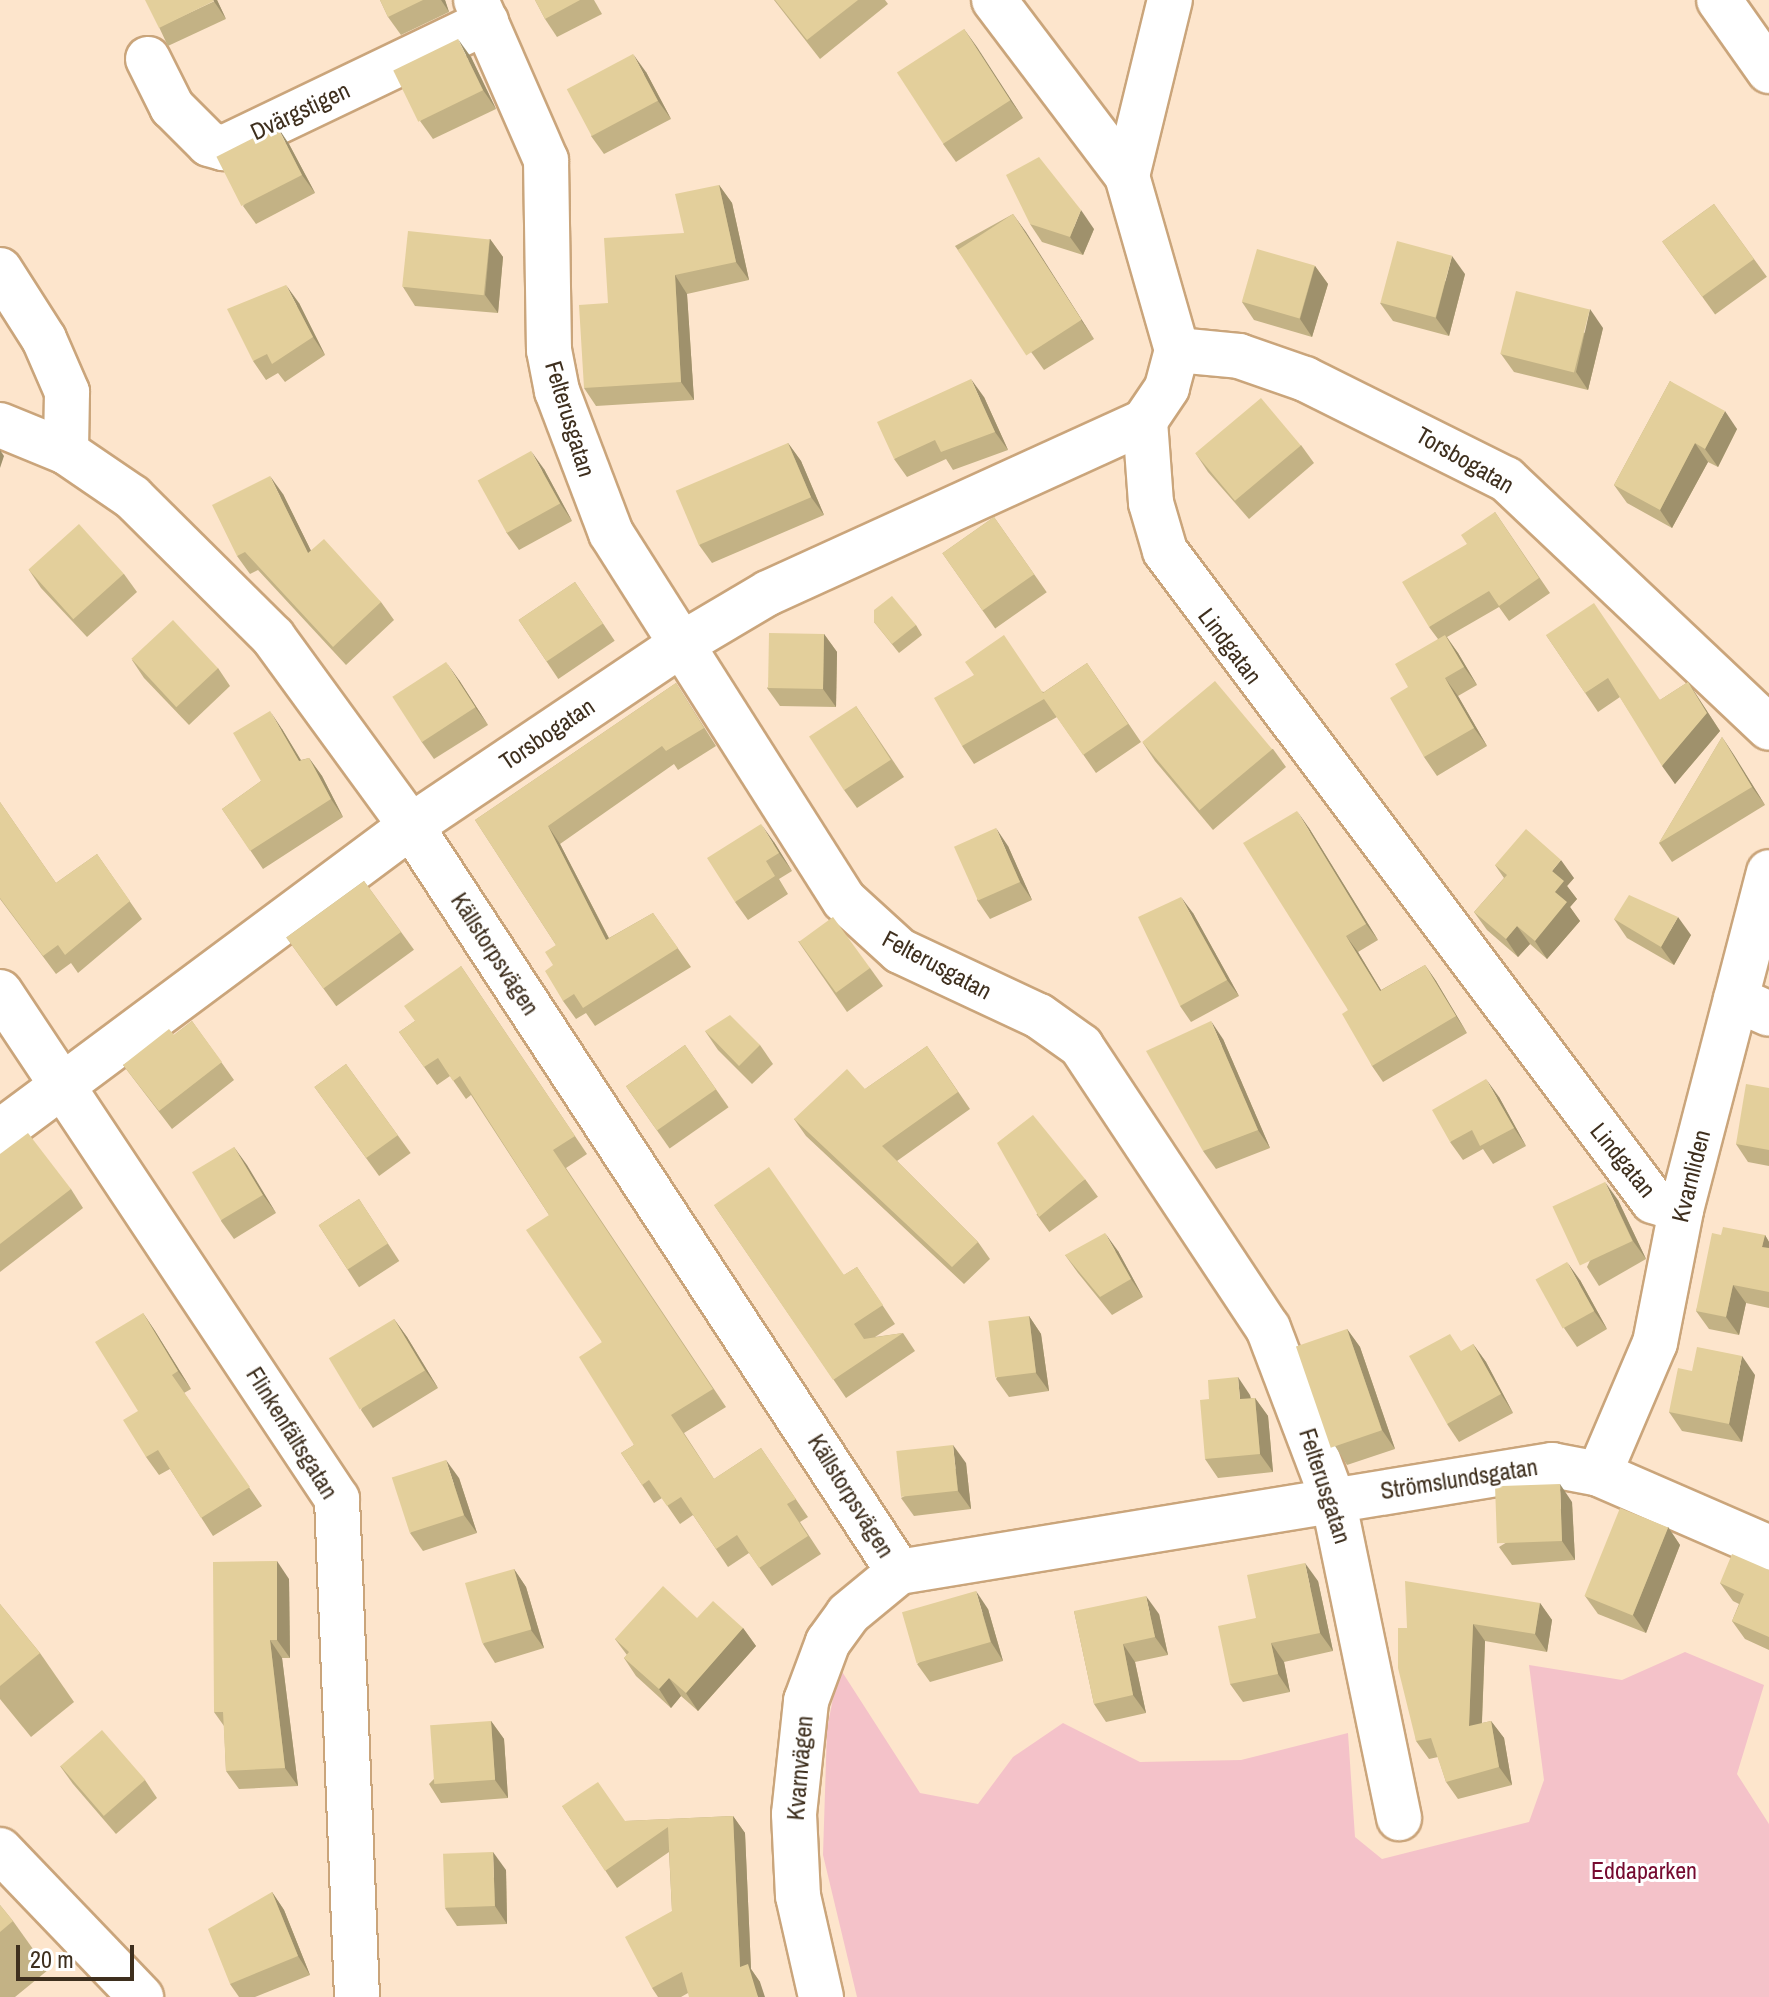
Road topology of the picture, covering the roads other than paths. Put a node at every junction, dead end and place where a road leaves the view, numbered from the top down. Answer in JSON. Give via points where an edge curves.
{"nodes":[{"id":1,"x":994,"y":0,"type":"edge"},
{"id":2,"x":1170,"y":0,"type":"edge"},
{"id":3,"x":1719,"y":0,"type":"edge"},
{"id":4,"x":481,"y":11,"type":"edge"},
{"id":5,"x":148,"y":59,"type":"dead end"},
{"id":6,"x":1769,"y":71,"type":"edge"},
{"id":7,"x":1127,"y":176,"type":"junction"},
{"id":8,"x":0,"y":270,"type":"edge"},
{"id":9,"x":1177,"y":350,"type":"junction"},
{"id":10,"x":1145,"y":421,"type":"junction"},
{"id":11,"x":0,"y":425,"type":"edge"},
{"id":12,"x":66,"y":452,"type":"junction"},
{"id":13,"x":680,"y":645,"type":"junction"},
{"id":14,"x":1769,"y":728,"type":"edge"},
{"id":15,"x":411,"y":826,"type":"junction"},
{"id":16,"x":1769,"y":872,"type":"edge"},
{"id":17,"x":0,"y":992,"type":"edge"},
{"id":18,"x":1753,"y":1006,"type":"edge"},
{"id":19,"x":63,"y":1084,"type":"junction"},
{"id":20,"x":0,"y":1132,"type":"edge"},
{"id":21,"x":1681,"y":1210,"type":"junction"},
{"id":22,"x":1599,"y":1474,"type":"junction"},
{"id":23,"x":1333,"y":1499,"type":"junction"},
{"id":24,"x":1769,"y":1548,"type":"edge"},
{"id":25,"x":899,"y":1572,"type":"junction"},
{"id":26,"x":1399,"y":1818,"type":"dead end"},
{"id":27,"x":0,"y":1850,"type":"edge"},
{"id":28,"x":122,"y":1990,"type":"edge"},
{"id":29,"x":357,"y":1997,"type":"edge"},
{"id":30,"x":821,"y":1997,"type":"edge"}],
"edges":[{"from":1,"to":7,"type":"street"},
{"from":2,"to":7,"type":"street"},
{"from":3,"to":6,"type":"street"},
{"from":4,"to":5,"type":"street","name":"Dvärgstigen","via":[[223,148],[209,144],[172,107]]},
{"from":4,"to":13,"type":"street","name":"Felterusgatan","via":[[546,160],[549,350],[557,391],[611,533]]},
{"from":7,"to":9,"type":"street"},
{"from":8,"to":12,"type":"street","via":[[44,339],[67,392]]},
{"from":9,"to":10,"type":"street","via":[[1167,388]]},
{"from":9,"to":14,"type":"street","name":"Torsbogatan","via":[[1239,356],[1305,379],[1506,479]]},
{"from":10,"to":13,"type":"street","name":"Torsbogatan","via":[[768,593]]},
{"from":10,"to":21,"type":"street","name":"Lindgatan","via":[[1151,503],[1165,551],[1191,595],[1653,1201]]},
{"from":11,"to":12,"type":"street","name":"Källstorpsvägen"},
{"from":12,"to":15,"type":"street","name":"Källstorpsvägen","via":[[132,497],[273,637]]},
{"from":13,"to":15,"type":"street","name":"Torsbogatan"},
{"from":13,"to":23,"type":"street","name":"Felterusgatan","via":[[844,900],[870,928],[1081,1046],[1268,1328]]},
{"from":15,"to":19,"type":"street","name":"Torsbogatan"},
{"from":15,"to":25,"type":"street","name":"Källstorpsvägen"},
{"from":16,"to":18,"type":"street","name":"Kvarnliden"},
{"from":17,"to":19,"type":"street","name":"Flinkenfältsgatan"},
{"from":18,"to":21,"type":"street","name":"Kvarnliden"},
{"from":19,"to":20,"type":"street","name":"Torsbogatan"},
{"from":19,"to":29,"type":"street","name":"Flinkenfältsgatan","via":[[337,1499]]},
{"from":21,"to":22,"type":"street","name":"Kvarnliden","via":[[1655,1343]]},
{"from":22,"to":23,"type":"street","name":"Strömslundsgatan","via":[[1534,1466]]},
{"from":22,"to":24,"type":"street","name":"Strömslundsgatan"},
{"from":23,"to":25,"type":"street","name":"Strömslundsgatan"},
{"from":23,"to":26,"type":"street","name":"Felterusgatan"},
{"from":25,"to":30,"type":"street","name":"Kvarnvägen","via":[[848,1614],[828,1642],[803,1715],[794,1814],[798,1896]]},
{"from":27,"to":28,"type":"street"}]}
